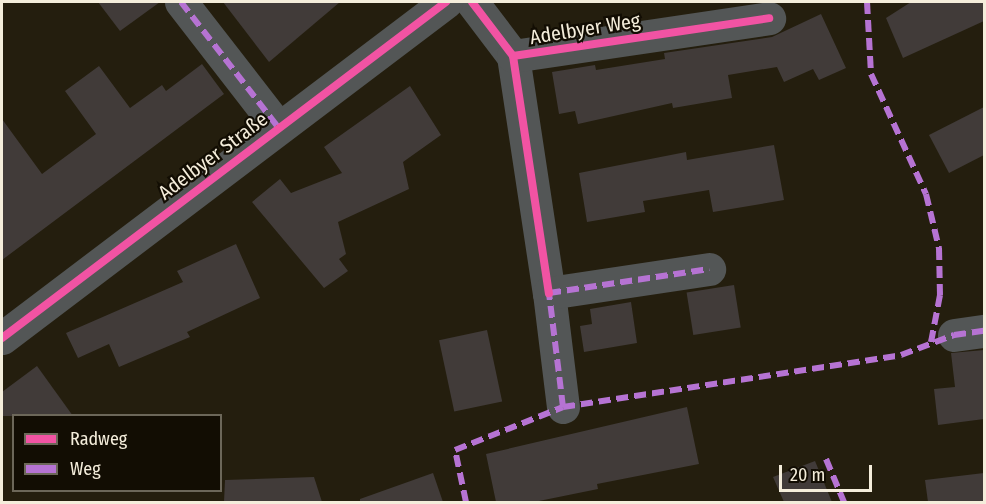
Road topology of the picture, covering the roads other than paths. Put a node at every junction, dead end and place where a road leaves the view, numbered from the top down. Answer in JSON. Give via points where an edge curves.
{"nodes":[{"id":1,"x":181,"y":2,"type":"edge"},
{"id":2,"x":446,"y":2,"type":"edge"},
{"id":3,"x":472,"y":2,"type":"edge"},
{"id":4,"x":769,"y":18,"type":"dead end"},
{"id":5,"x":513,"y":56,"type":"junction"},
{"id":6,"x":278,"y":127,"type":"junction"},
{"id":7,"x":709,"y":269,"type":"dead end"},
{"id":8,"x":549,"y":293,"type":"junction"},
{"id":9,"x":2,"y":338,"type":"edge"},
{"id":10,"x":563,"y":407,"type":"dead end"}],
"edges":[{"from":1,"to":6,"type":"street"},
{"from":2,"to":6,"type":"street","name":"Adelbyer Straße"},
{"from":3,"to":5,"type":"street","name":"Adelbyer Weg"},
{"from":4,"to":5,"type":"street","name":"Adelbyer Weg"},
{"from":5,"to":8,"type":"street","name":"Adelbyer Weg"},
{"from":6,"to":9,"type":"street","name":"Adelbyer Straße"},
{"from":7,"to":8,"type":"street"},
{"from":8,"to":10,"type":"street","name":"Adelbyer Weg"}]}
